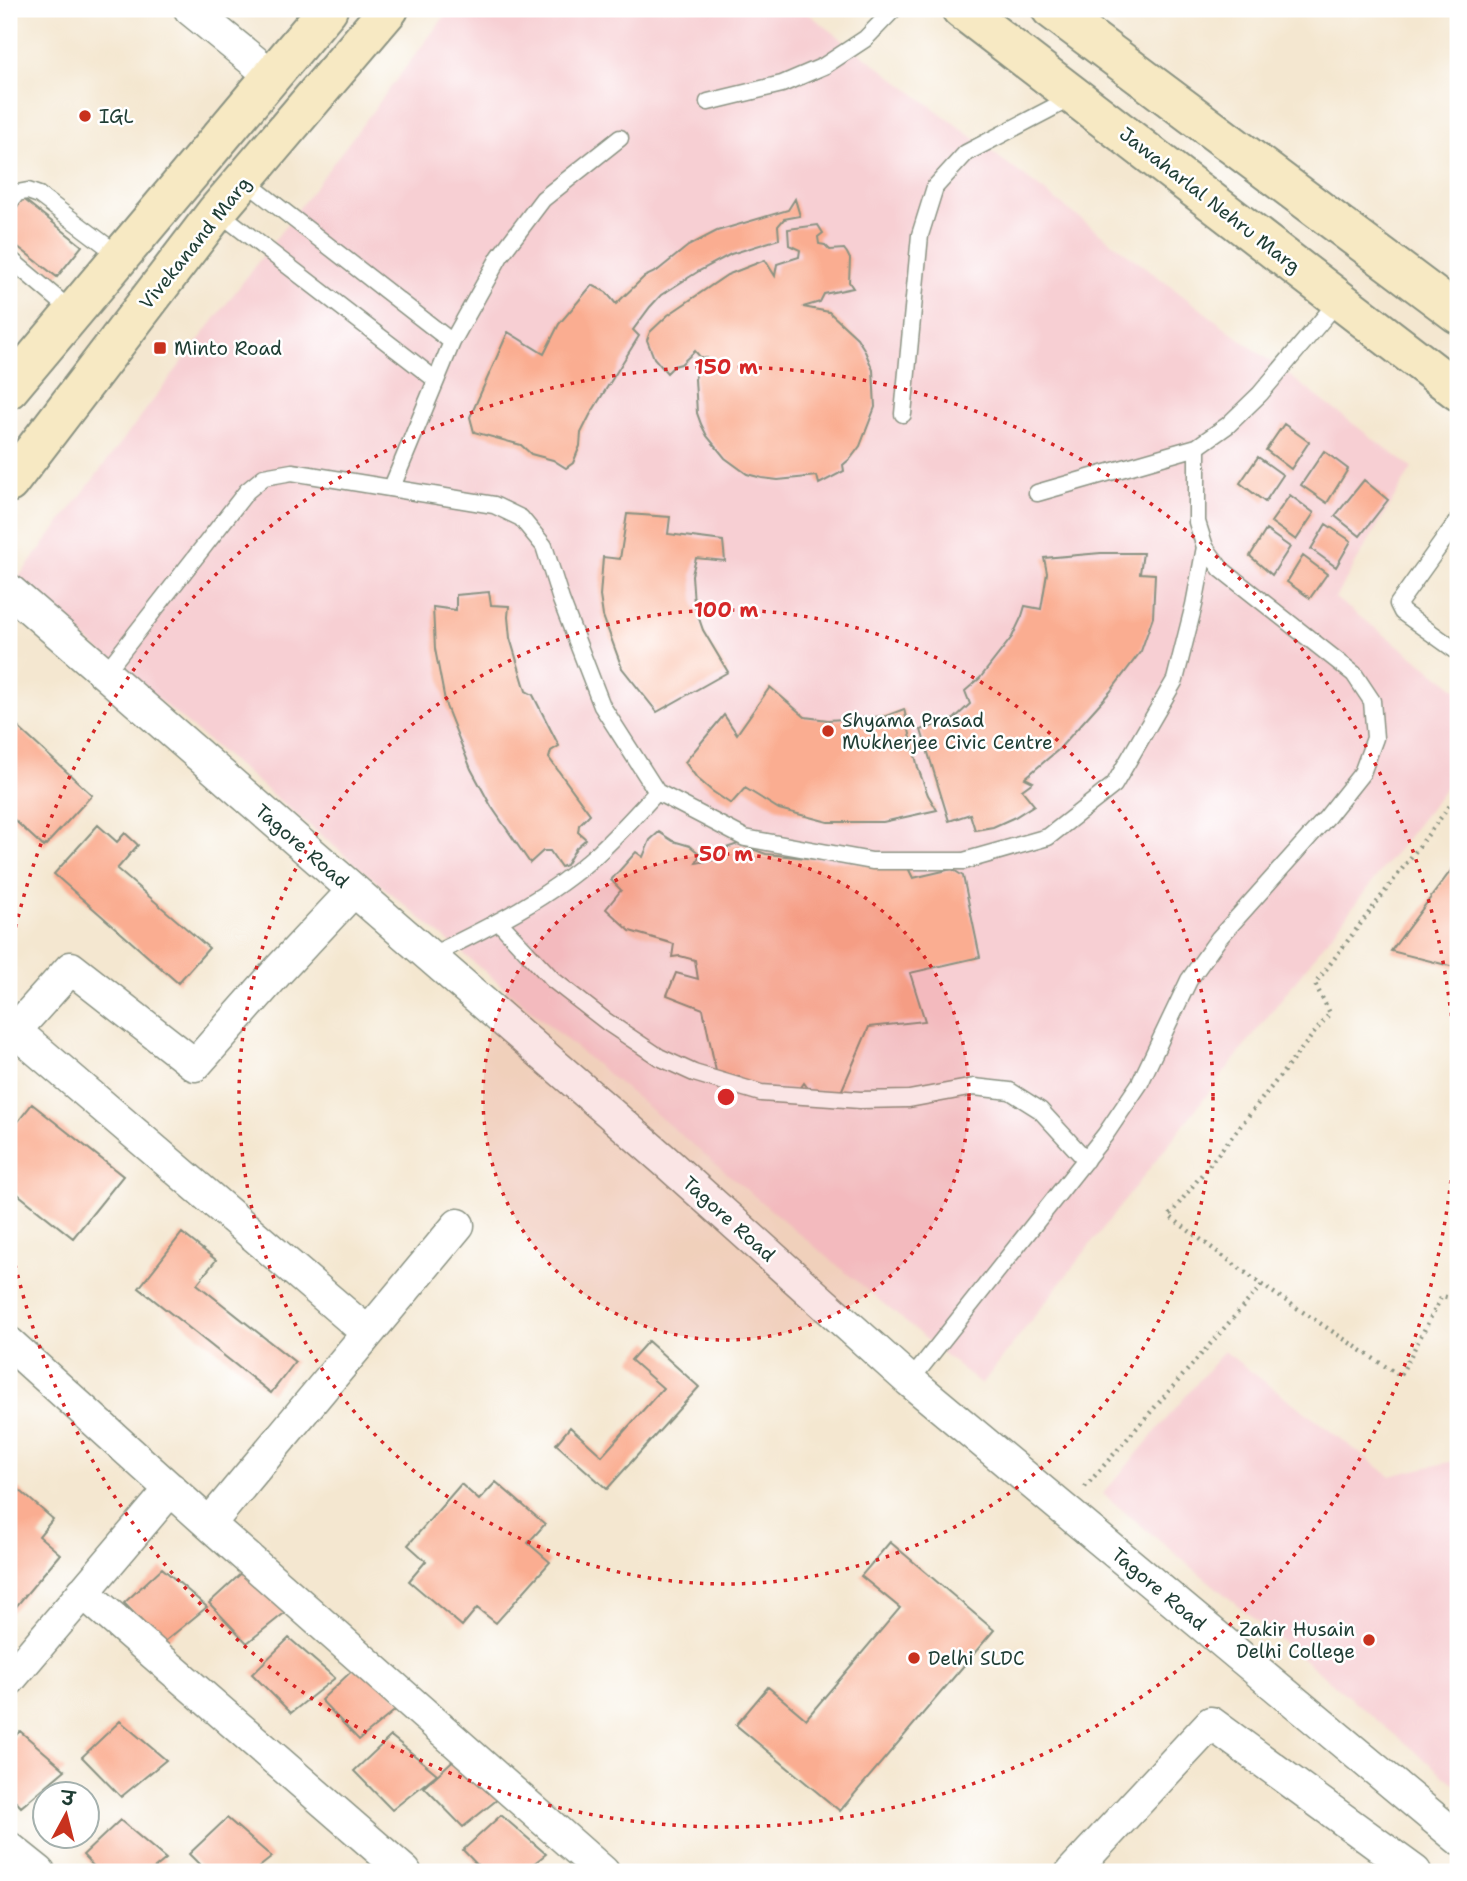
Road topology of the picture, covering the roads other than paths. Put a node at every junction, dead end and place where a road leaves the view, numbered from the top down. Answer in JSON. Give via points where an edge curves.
{"nodes":[{"id":1,"x":190,"y":9,"type":"edge"},
{"id":2,"x":328,"y":9,"type":"edge"},
{"id":3,"x":389,"y":9,"type":"edge"},
{"id":4,"x":894,"y":9,"type":"edge"},
{"id":5,"x":961,"y":9,"type":"edge"},
{"id":6,"x":1051,"y":9,"type":"edge"},
{"id":7,"x":272,"y":76,"type":"junction"},
{"id":8,"x":1075,"y":96,"type":"junction"},
{"id":9,"x":708,"y":102,"type":"dead end"},
{"id":10,"x":620,"y":138,"type":"dead end"},
{"id":11,"x":245,"y":181,"type":"junction"},
{"id":12,"x":9,"y":203,"type":"edge"},
{"id":13,"x":217,"y":211,"type":"junction"},
{"id":14,"x":120,"y":256,"type":"junction"},
{"id":15,"x":9,"y":258,"type":"edge"},
{"id":16,"x":1339,"y":300,"type":"junction"},
{"id":17,"x":73,"y":312,"type":"junction"},
{"id":18,"x":1458,"y":314,"type":"edge"},
{"id":19,"x":452,"y":342,"type":"junction"},
{"id":20,"x":436,"y":380,"type":"junction"},
{"id":21,"x":9,"y":388,"type":"edge"},
{"id":22,"x":1458,"y":391,"type":"edge"},
{"id":23,"x":903,"y":414,"type":"dead end"},
{"id":24,"x":1197,"y":447,"type":"junction"},
{"id":25,"x":9,"y":483,"type":"edge"},
{"id":26,"x":392,"y":486,"type":"junction"},
{"id":27,"x":1037,"y":494,"type":"dead end"},
{"id":28,"x":1458,"y":520,"type":"edge"},
{"id":29,"x":1205,"y":547,"type":"junction"},
{"id":30,"x":9,"y":590,"type":"edge"},
{"id":31,"x":1458,"y":652,"type":"edge"},
{"id":32,"x":105,"y":673,"type":"junction"},
{"id":33,"x":657,"y":793,"type":"junction"},
{"id":34,"x":353,"y":891,"type":"junction"},
{"id":35,"x":499,"y":922,"type":"junction"},
{"id":36,"x":428,"y":957,"type":"junction"},
{"id":37,"x":12,"y":1034,"type":"edge"},
{"id":38,"x":1086,"y":1160,"type":"junction"},
{"id":39,"x":458,"y":1225,"type":"dead end"},
{"id":40,"x":368,"y":1333,"type":"junction"},
{"id":41,"x":9,"y":1343,"type":"edge"},
{"id":42,"x":910,"y":1381,"type":"junction"},
{"id":43,"x":172,"y":1489,"type":"junction"},
{"id":44,"x":209,"y":1524,"type":"junction"},
{"id":45,"x":83,"y":1592,"type":"junction"},
{"id":46,"x":9,"y":1680,"type":"edge"},
{"id":47,"x":1458,"y":1838,"type":"edge"},
{"id":48,"x":9,"y":1848,"type":"edge"},
{"id":49,"x":388,"y":1867,"type":"edge"},
{"id":50,"x":39,"y":1872,"type":"edge"},
{"id":51,"x":603,"y":1872,"type":"edge"},
{"id":52,"x":1072,"y":1872,"type":"edge"},
{"id":53,"x":1415,"y":1872,"type":"edge"}],
"edges":[{"from":1,"to":7,"type":"street"},
{"from":2,"to":7,"type":"main road"},
{"from":3,"to":11,"type":"main road","name":"Vivekanand Marg"},
{"from":4,"to":9,"type":"lane","via":[[866,39],[824,66],[782,84]]},
{"from":5,"to":8,"type":"main road","name":"Jawaharlal Nehru Marg"},
{"from":6,"to":18,"type":"main road"},
{"from":7,"to":14,"type":"main road"},
{"from":8,"to":16,"type":"main road","name":"Jawaharlal Nehru Marg"},
{"from":8,"to":23,"type":"lane","via":[[966,153],[935,187],[920,235]]},
{"from":10,"to":19,"type":"lane","via":[[543,198],[500,256]]},
{"from":11,"to":13,"type":"main road","name":"Vivekanand Marg"},
{"from":11,"to":19,"type":"lane"},
{"from":12,"to":14,"type":"lane","via":[[16,192],[39,195]]},
{"from":13,"to":20,"type":"lane"},
{"from":13,"to":25,"type":"main road","name":"Vivekanand Marg"},
{"from":14,"to":17,"type":"main road"},
{"from":15,"to":17,"type":"lane"},
{"from":16,"to":22,"type":"main road","name":"Jawaharlal Nehru Marg"},
{"from":16,"to":24,"type":"lane","via":[[1260,394]]},
{"from":17,"to":21,"type":"main road"},
{"from":19,"to":20,"type":"lane"},
{"from":20,"to":26,"type":"lane"},
{"from":24,"to":27,"type":"lane"},
{"from":24,"to":29,"type":"lane","via":[[1197,522]]},
{"from":26,"to":32,"type":"lane","via":[[292,472],[264,477],[247,491]]},
{"from":26,"to":33,"type":"lane","via":[[494,505],[521,518],[544,546],[602,706]]},
{"from":28,"to":31,"type":"lane","via":[[1398,604],[1402,612]]},
{"from":29,"to":33,"type":"lane","via":[[1175,681],[1114,785],[1048,837],[964,861],[872,861],[745,838]]},
{"from":29,"to":38,"type":"lane","via":[[1222,569],[1354,674],[1372,701],[1375,738],[1362,772],[1219,938],[1189,980],[1140,1083]]},
{"from":30,"to":32,"type":"street","name":"Tagore Road"},
{"from":32,"to":34,"type":"street","name":"Tagore Road"},
{"from":33,"to":35,"type":"lane","via":[[597,854]]},
{"from":34,"to":36,"type":"street","name":"Tagore Road"},
{"from":34,"to":37,"type":"street","via":[[195,1065],[71,968]]},
{"from":35,"to":36,"type":"lane"},
{"from":35,"to":38,"type":"lane","via":[[553,980],[607,1022],[659,1058],[694,1073],[761,1093],[860,1100],[909,1099],[974,1087],[1010,1091],[1040,1110]]},
{"from":36,"to":42,"type":"street","name":"Tagore Road"},
{"from":37,"to":40,"type":"street"},
{"from":38,"to":42,"type":"lane"},
{"from":39,"to":40,"type":"street"},
{"from":40,"to":44,"type":"street"},
{"from":41,"to":43,"type":"street"},
{"from":42,"to":47,"type":"street","name":"Tagore Road"},
{"from":43,"to":44,"type":"street"},
{"from":43,"to":45,"type":"street"},
{"from":44,"to":51,"type":"street"},
{"from":45,"to":46,"type":"street"},
{"from":45,"to":49,"type":"street"},
{"from":48,"to":50,"type":"street"},
{"from":52,"to":53,"type":"street","via":[[1211,1723]]}]}
